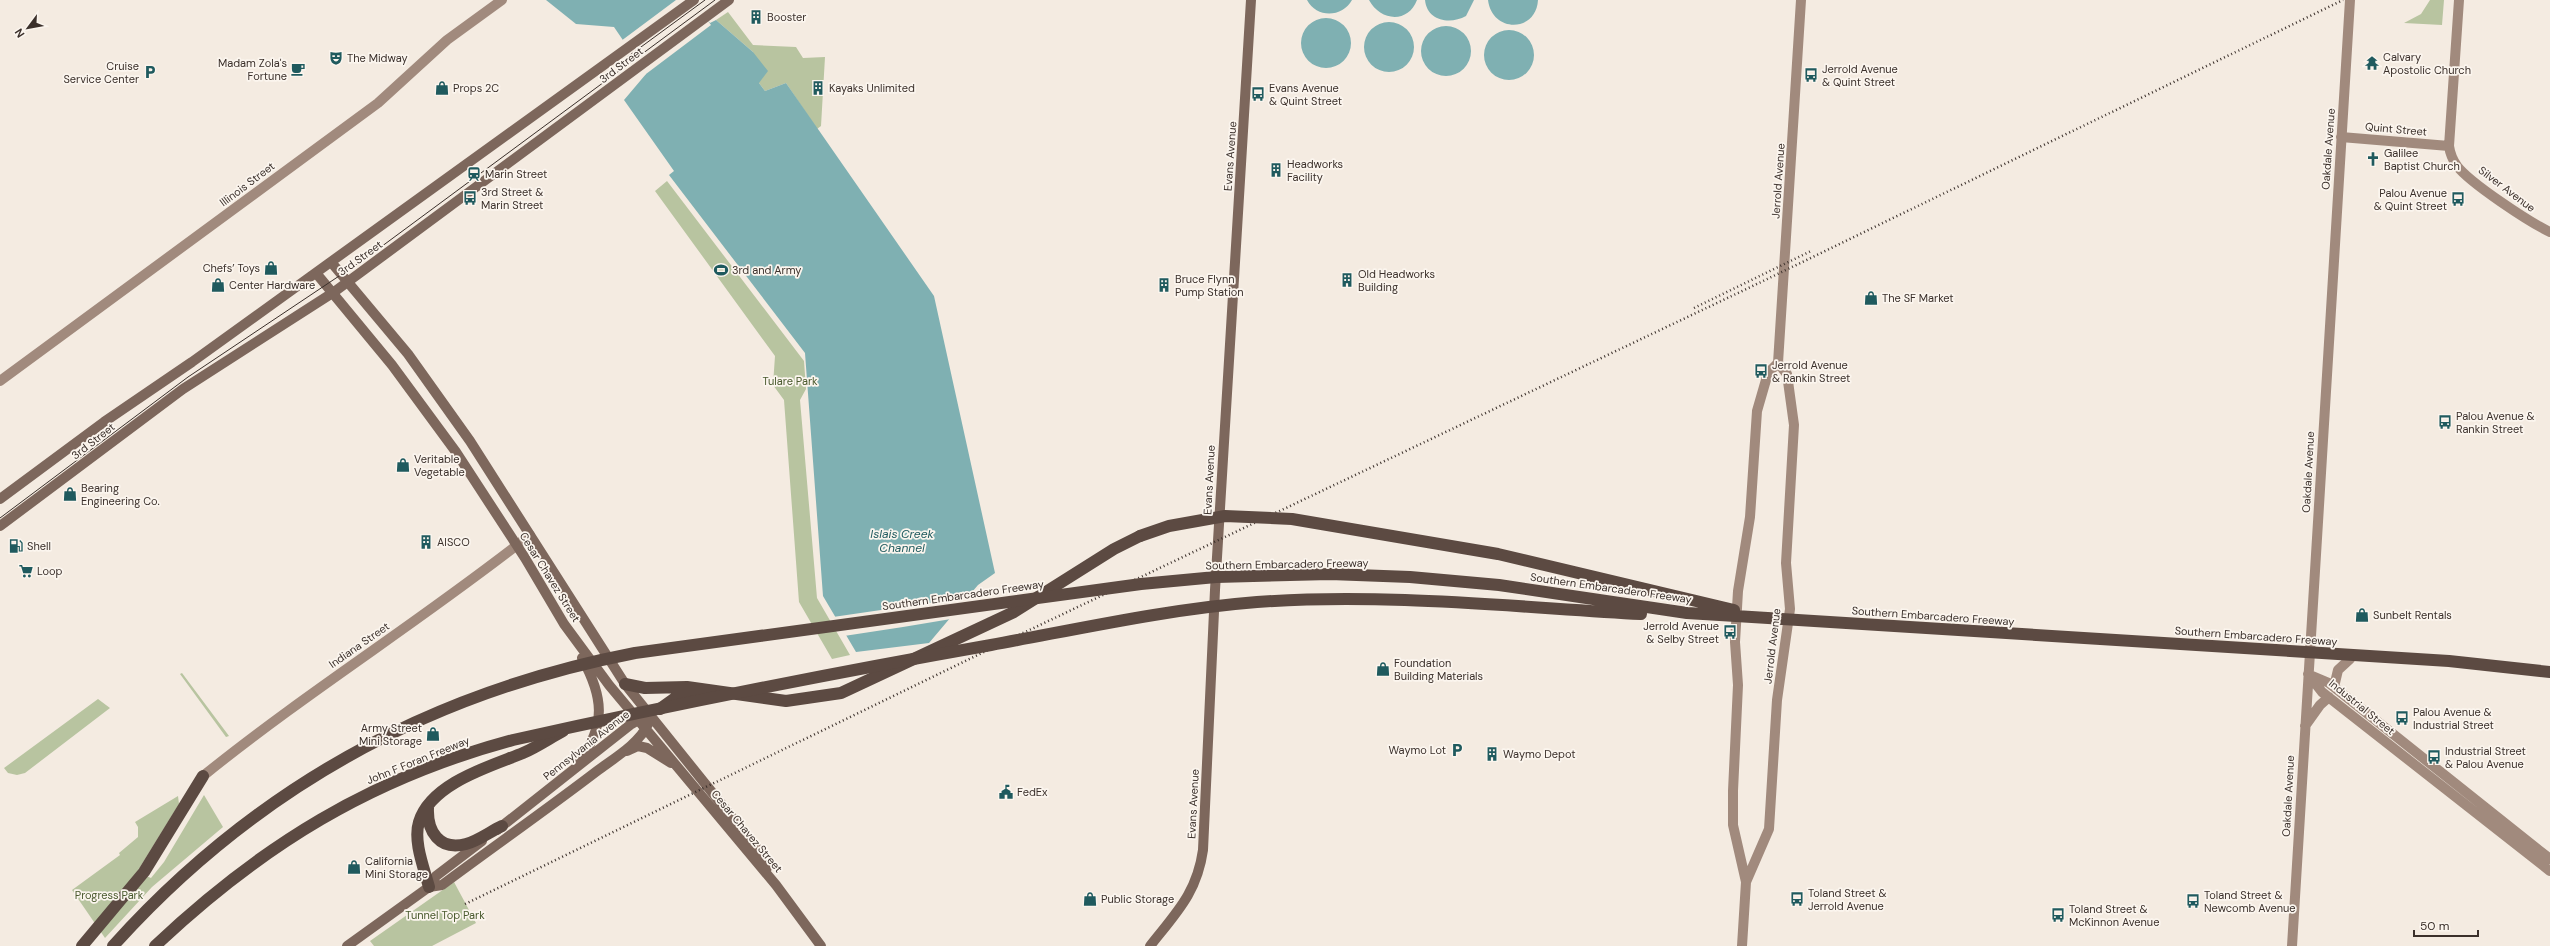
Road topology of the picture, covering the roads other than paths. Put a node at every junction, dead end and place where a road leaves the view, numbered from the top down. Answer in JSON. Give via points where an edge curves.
{"nodes":[{"id":1,"x":502,"y":0,"type":"edge"},
{"id":2,"x":694,"y":0,"type":"edge"},
{"id":3,"x":729,"y":0,"type":"edge"},
{"id":4,"x":1251,"y":0,"type":"edge"},
{"id":5,"x":1801,"y":0,"type":"edge"},
{"id":6,"x":2350,"y":0,"type":"edge"},
{"id":7,"x":2459,"y":0,"type":"edge"},
{"id":8,"x":2341,"y":137,"type":"junction"},
{"id":9,"x":2450,"y":146,"type":"junction"},
{"id":10,"x":2550,"y":232,"type":"edge"},
{"id":11,"x":331,"y":262,"type":"junction"},
{"id":12,"x":316,"y":273,"type":"junction"},
{"id":13,"x":348,"y":282,"type":"junction"},
{"id":14,"x":334,"y":292,"type":"junction"},
{"id":15,"x":1778,"y":363,"type":"junction"},
{"id":16,"x":0,"y":381,"type":"edge"},
{"id":17,"x":0,"y":499,"type":"edge"},
{"id":18,"x":0,"y":526,"type":"edge"},
{"id":19,"x":530,"y":535,"type":"junction"},
{"id":20,"x":517,"y":545,"type":"junction"},
{"id":21,"x":1822,"y":622,"type":"junction"},
{"id":22,"x":564,"y":624,"type":"junction"},
{"id":23,"x":2350,"y":659,"type":"dead end"},
{"id":24,"x":2550,"y":672,"type":"edge"},
{"id":25,"x":2308,"y":674,"type":"junction"},
{"id":26,"x":2550,"y":678,"type":"edge"},
{"id":27,"x":625,"y":684,"type":"junction"},
{"id":28,"x":782,"y":686,"type":"joint"},
{"id":29,"x":2334,"y":687,"type":"junction"},
{"id":30,"x":702,"y":689,"type":"junction"},
{"id":31,"x":2329,"y":697,"type":"junction"},
{"id":32,"x":651,"y":716,"type":"junction"},
{"id":33,"x":637,"y":719,"type":"junction"},
{"id":34,"x":2304,"y":726,"type":"junction"},
{"id":35,"x":568,"y":728,"type":"junction"},
{"id":36,"x":646,"y":730,"type":"junction"},
{"id":37,"x":613,"y":759,"type":"junction"},
{"id":38,"x":679,"y":768,"type":"junction"},
{"id":39,"x":567,"y":775,"type":"junction"},
{"id":40,"x":203,"y":776,"type":"joint"},
{"id":41,"x":430,"y":806,"type":"junction"},
{"id":42,"x":502,"y":826,"type":"junction"},
{"id":43,"x":2550,"y":860,"type":"edge"},
{"id":44,"x":2550,"y":872,"type":"edge"},
{"id":45,"x":1746,"y":882,"type":"junction"},
{"id":46,"x":776,"y":885,"type":"junction"},
{"id":47,"x":429,"y":888,"type":"junction"},
{"id":48,"x":82,"y":946,"type":"edge"},
{"id":49,"x":113,"y":946,"type":"edge"},
{"id":50,"x":155,"y":946,"type":"edge"},
{"id":51,"x":348,"y":946,"type":"edge"},
{"id":52,"x":821,"y":946,"type":"edge"},
{"id":53,"x":1150,"y":946,"type":"edge"},
{"id":54,"x":1742,"y":946,"type":"edge"},
{"id":55,"x":2292,"y":946,"type":"edge"}],
"edges":[{"from":1,"to":16,"type":"street","name":"Illinois Street","via":[[447,40],[378,102]]},
{"from":2,"to":11,"type":"main road","name":"3rd Street"},
{"from":3,"to":13,"type":"main road","name":"3rd Street"},
{"from":4,"to":53,"type":"main road","name":"Evans Avenue","via":[[1215,588],[1203,850],[1195,885]]},
{"from":5,"to":15,"type":"street","name":"Jerrold Avenue"},
{"from":6,"to":8,"type":"street","name":"Oakdale Avenue"},
{"from":7,"to":9,"type":"street"},
{"from":8,"to":9,"type":"street","name":"Quint Street"},
{"from":8,"to":25,"type":"street","name":"Oakdale Avenue"},
{"from":9,"to":10,"type":"street","name":"Silver Avenue","via":[[2453,160],[2463,172],[2532,224]]},
{"from":11,"to":12,"type":"main road","name":"3rd Street"},
{"from":11,"to":13,"type":"main road","name":"Cesar Chavez Street"},
{"from":12,"to":14,"type":"main road","name":"Cesar Chavez Street"},
{"from":12,"to":17,"type":"main road","name":"3rd Street","via":[[104,422]]},
{"from":13,"to":14,"type":"main road","name":"3rd Street"},
{"from":13,"to":19,"type":"main road","name":"Cesar Chavez Street","via":[[408,354],[470,442]]},
{"from":14,"to":18,"type":"main road","name":"3rd Street","via":[[183,389]]},
{"from":14,"to":20,"type":"main road","name":"Cesar Chavez Street","via":[[456,452]]},
{"from":15,"to":45,"type":"street","name":"Jerrold Avenue","via":[[1768,373],[1758,411],[1750,517],[1738,591],[1735,642],[1738,691],[1733,818]]},
{"from":15,"to":45,"type":"street","name":"Jerrold Avenue","via":[[1787,374],[1794,425],[1786,563],[1790,609],[1777,700],[1769,829]]},
{"from":19,"to":20,"type":"street","name":"Indiana Street"},
{"from":19,"to":27,"type":"main road","name":"Cesar Chavez Street"},
{"from":20,"to":22,"type":"main road","name":"Cesar Chavez Street"},
{"from":20,"to":40,"type":"street","name":"Indiana Street","via":[[264,727]]},
{"from":21,"to":24,"type":"highway","name":"Southern Embarcadero Freeway","bridge":true,"via":[[2449,661]]},
{"from":21,"to":30,"type":"highway","bridge":true,"via":[[1734,610],[1491,553],[1292,519],[1225,516],[1169,526],[1140,536],[1114,549],[1014,612],[853,689],[823,697],[786,701]]},
{"from":21,"to":49,"type":"highway","name":"Southern Embarcadero Freeway","bridge":true,"via":[[1687,613],[1499,586],[1410,577],[1254,575],[1141,584],[635,653],[565,668],[494,690],[424,717],[349,754],[291,789],[233,832],[178,879]]},
{"from":22,"to":33,"type":"main road","name":"Cesar Chavez Street"},
{"from":22,"to":39,"type":"main road","via":[[594,680],[599,699],[599,717],[594,738]]},
{"from":23,"to":29,"type":"street","via":[[2338,670]]},
{"from":25,"to":29,"type":"street","name":"Industrial Street"},
{"from":25,"to":31,"type":"street","name":"Industrial Street"},
{"from":25,"to":34,"type":"street","name":"Oakdale Avenue"},
{"from":26,"to":28,"type":"highway","name":"Southern Embarcadero Freeway","bridge":true,"via":[[2441,666],[1360,599],[1263,602],[1200,609],[891,663]]},
{"from":27,"to":30,"type":"highway","via":[[645,688]]},
{"from":27,"to":32,"type":"main road","name":"Cesar Chavez Street"},
{"from":28,"to":35,"type":"highway","name":"John F Foran Freeway","bridge":true},
{"from":29,"to":43,"type":"street","name":"Industrial Street"},
{"from":30,"to":32,"type":"highway","via":[[674,699]]},
{"from":31,"to":34,"type":"street"},
{"from":31,"to":44,"type":"street","name":"Industrial Street"},
{"from":32,"to":33,"type":"main road","name":"Pennsylvania Avenue"},
{"from":32,"to":36,"type":"main road","name":"Pennsylvania Avenue"},
{"from":32,"to":46,"type":"main road","name":"Cesar Chavez Street","via":[[756,847]]},
{"from":33,"to":36,"type":"main road","name":"Cesar Chavez Street"},
{"from":33,"to":39,"type":"main road","name":"Pennsylvania Avenue"},
{"from":34,"to":55,"type":"street","name":"Oakdale Avenue"},
{"from":35,"to":41,"type":"highway","bridge":true,"via":[[524,752],[463,777]]},
{"from":35,"to":50,"type":"highway","name":"John F Foran Freeway","bridge":true,"via":[[513,740],[456,757],[339,808],[258,859]]},
{"from":36,"to":37,"type":"main road","name":"Pennsylvania Avenue"},
{"from":36,"to":38,"type":"main road","name":"Cesar Chavez Street"},
{"from":37,"to":38,"type":"main road","via":[[638,746],[647,748]]},
{"from":37,"to":47,"type":"main road","name":"Pennsylvania Avenue","via":[[442,885]]},
{"from":38,"to":46,"type":"main road","name":"Cesar Chavez Street"},
{"from":39,"to":42,"type":"main road","name":"Pennsylvania Avenue"},
{"from":40,"to":48,"type":"highway","via":[[130,890]]},
{"from":41,"to":42,"type":"highway","via":[[430,830],[443,842],[466,844]]},
{"from":41,"to":47,"type":"highway","via":[[419,821],[418,837]]},
{"from":42,"to":47,"type":"main road","name":"Pennsylvania Avenue","via":[[436,876]]},
{"from":45,"to":54,"type":"street","name":"Jerrold Avenue"},
{"from":46,"to":52,"type":"main road","name":"Cesar Chavez Street"},
{"from":47,"to":51,"type":"main road","name":"Pennsylvania Avenue"}]}
